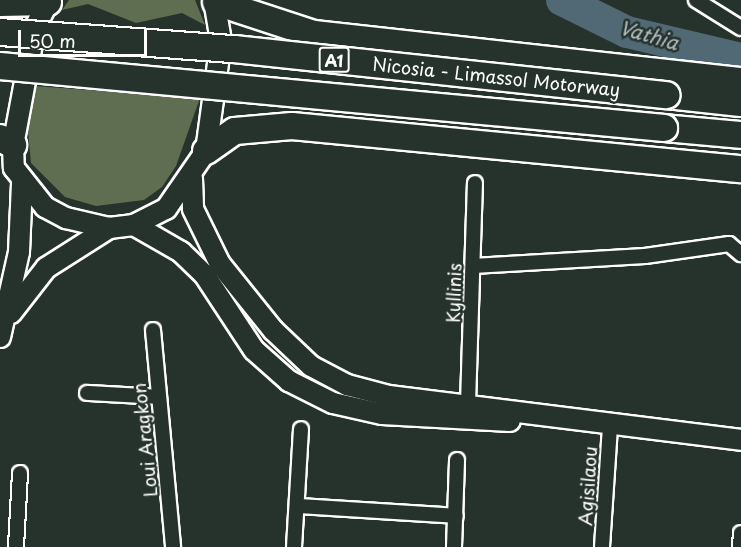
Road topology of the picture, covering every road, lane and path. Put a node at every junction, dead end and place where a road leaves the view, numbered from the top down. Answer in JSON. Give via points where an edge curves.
{"nodes":[{"id":1,"x":696,"y":0,"type":"edge"},
{"id":2,"x":48,"y":1,"type":"edge"},
{"id":3,"x":215,"y":1,"type":"edge"},
{"id":4,"x":0,"y":3,"type":"edge"},
{"id":5,"x":741,"y":28,"type":"edge"},
{"id":6,"x":0,"y":32,"type":"edge"},
{"id":7,"x":0,"y":66,"type":"edge"},
{"id":8,"x":741,"y":81,"type":"edge"},
{"id":9,"x":741,"y":103,"type":"edge"},
{"id":10,"x":741,"y":135,"type":"edge"},
{"id":11,"x":6,"y":142,"type":"edge"},
{"id":12,"x":206,"y":151,"type":"junction"},
{"id":13,"x":741,"y":169,"type":"edge"},
{"id":14,"x":192,"y":178,"type":"junction"},
{"id":15,"x":22,"y":183,"type":"junction"},
{"id":16,"x":475,"y":183,"type":"dead end"},
{"id":17,"x":134,"y":225,"type":"junction"},
{"id":18,"x":109,"y":228,"type":"junction"},
{"id":19,"x":741,"y":254,"type":"edge"},
{"id":20,"x":473,"y":266,"type":"junction"},
{"id":21,"x":3,"y":329,"type":"edge"},
{"id":22,"x":153,"y":330,"type":"dead end"},
{"id":23,"x":87,"y":393,"type":"dead end"},
{"id":24,"x":159,"y":397,"type":"junction"},
{"id":25,"x":468,"y":404,"type":"junction"},
{"id":26,"x":560,"y":419,"type":"junction"},
{"id":27,"x":609,"y":426,"type":"junction"},
{"id":28,"x":301,"y":429,"type":"dead end"},
{"id":29,"x":741,"y":440,"type":"edge"},
{"id":30,"x":457,"y":460,"type":"dead end"},
{"id":31,"x":20,"y":473,"type":"dead end"},
{"id":32,"x":298,"y":506,"type":"junction"},
{"id":33,"x":456,"y":516,"type":"junction"},
{"id":34,"x":741,"y":533,"type":"edge"},
{"id":35,"x":16,"y":547,"type":"edge"},
{"id":36,"x":173,"y":547,"type":"edge"},
{"id":37,"x":294,"y":547,"type":"edge"},
{"id":38,"x":454,"y":547,"type":"edge"},
{"id":39,"x":602,"y":547,"type":"edge"},
{"id":40,"x":740,"y":547,"type":"edge"}],
"edges":[{"from":1,"to":5,"type":"street"},
{"from":2,"to":4,"type":"highway"},
{"from":2,"to":11,"type":"street","via":[[35,27]]},
{"from":3,"to":8,"type":"highway","via":[[314,34]]},
{"from":3,"to":12,"type":"street","via":[[221,41]]},
{"from":6,"to":9,"type":"highway","name":"Nicosia - Limassol Motorway","number":"A1","bridge":true,"via":[[234,49]]},
{"from":7,"to":10,"type":"highway","name":"Nicosia - Limassol Motorway","number":"A1","bridge":true},
{"from":11,"to":15,"type":"street"},
{"from":12,"to":13,"type":"highway","via":[[235,131],[292,126]]},
{"from":12,"to":14,"type":"street"},
{"from":14,"to":17,"type":"street","via":[[166,209]]},
{"from":14,"to":25,"type":"street","via":[[193,209],[220,264],[273,330],[311,366],[347,385],[389,396]]},
{"from":15,"to":18,"type":"street","via":[[66,218]]},
{"from":15,"to":21,"type":"street","via":[[19,252]]},
{"from":16,"to":20,"type":"street","name":"Kyllinis"},
{"from":17,"to":18,"type":"street"},
{"from":17,"to":26,"type":"street","via":[[181,252],[204,274],[254,350],[280,373],[333,403],[382,414]]},
{"from":18,"to":21,"type":"street","via":[[46,268]]},
{"from":19,"to":20,"type":"street","via":[[729,244],[645,256]]},
{"from":20,"to":25,"type":"street","name":"Kyllinis"},
{"from":22,"to":24,"type":"street","name":"Loui Aragkon"},
{"from":23,"to":24,"type":"street"},
{"from":24,"to":36,"type":"street","name":"Loui Aragkon"},
{"from":25,"to":26,"type":"street"},
{"from":26,"to":27,"type":"street"},
{"from":27,"to":29,"type":"street"},
{"from":27,"to":39,"type":"street","name":"Agisilaou"},
{"from":28,"to":32,"type":"street"},
{"from":30,"to":33,"type":"street"},
{"from":31,"to":35,"type":"street"},
{"from":32,"to":33,"type":"street"},
{"from":32,"to":37,"type":"street"},
{"from":33,"to":38,"type":"street"},
{"from":34,"to":40,"type":"street"}]}
